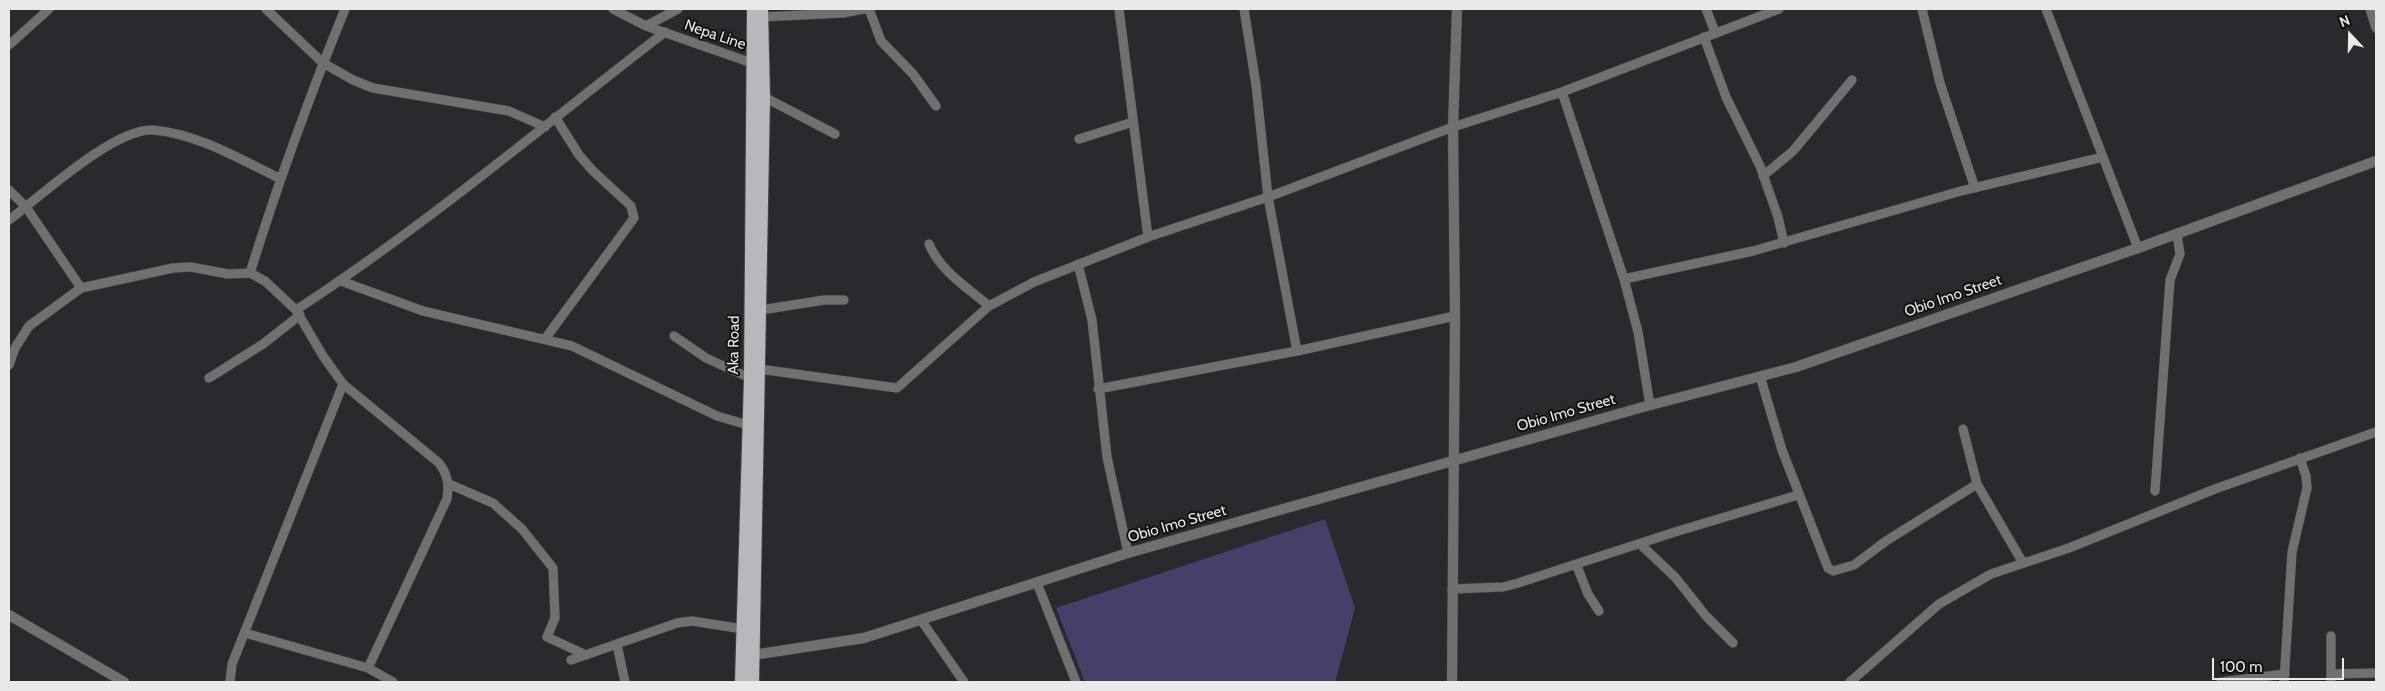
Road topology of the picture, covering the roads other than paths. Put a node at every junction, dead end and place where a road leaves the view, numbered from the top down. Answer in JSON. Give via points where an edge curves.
{"nodes":[{"id":1,"x":48,"y":9,"type":"edge"},
{"id":2,"x":266,"y":9,"type":"edge"},
{"id":3,"x":345,"y":9,"type":"edge"},
{"id":4,"x":613,"y":9,"type":"edge"},
{"id":5,"x":678,"y":9,"type":"edge"},
{"id":6,"x":864,"y":9,"type":"edge"},
{"id":7,"x":869,"y":9,"type":"edge"},
{"id":8,"x":1119,"y":9,"type":"edge"},
{"id":9,"x":1244,"y":9,"type":"edge"},
{"id":10,"x":1457,"y":9,"type":"edge"},
{"id":11,"x":1706,"y":9,"type":"edge"},
{"id":12,"x":1779,"y":9,"type":"edge"},
{"id":13,"x":1922,"y":9,"type":"edge"},
{"id":14,"x":2046,"y":9,"type":"edge"},
{"id":15,"x":2370,"y":9,"type":"edge"},
{"id":16,"x":759,"y":12,"type":"edge"},
{"id":17,"x":646,"y":26,"type":"junction"},
{"id":18,"x":2376,"y":28,"type":"edge"},
{"id":19,"x":665,"y":32,"type":"junction"},
{"id":20,"x":1716,"y":32,"type":"junction"},
{"id":21,"x":1704,"y":37,"type":"junction"},
{"id":22,"x":9,"y":45,"type":"edge"},
{"id":23,"x":323,"y":63,"type":"junction"},
{"id":24,"x":752,"y":63,"type":"junction"},
{"id":25,"x":1852,"y":80,"type":"dead end"},
{"id":26,"x":1562,"y":92,"type":"junction"},
{"id":27,"x":764,"y":97,"type":"junction"},
{"id":28,"x":936,"y":106,"type":"dead end"},
{"id":29,"x":555,"y":117,"type":"junction"},
{"id":30,"x":1133,"y":122,"type":"junction"},
{"id":31,"x":545,"y":127,"type":"junction"},
{"id":32,"x":1453,"y":127,"type":"junction"},
{"id":33,"x":834,"y":134,"type":"dead end"},
{"id":34,"x":1079,"y":139,"type":"dead end"},
{"id":35,"x":2103,"y":157,"type":"junction"},
{"id":36,"x":2376,"y":163,"type":"edge"},
{"id":37,"x":1764,"y":176,"type":"junction"},
{"id":38,"x":281,"y":179,"type":"junction"},
{"id":39,"x":1975,"y":188,"type":"junction"},
{"id":40,"x":9,"y":190,"type":"edge"},
{"id":41,"x":1268,"y":197,"type":"junction"},
{"id":42,"x":26,"y":207,"type":"junction"},
{"id":43,"x":9,"y":220,"type":"edge"},
{"id":44,"x":2177,"y":234,"type":"junction"},
{"id":45,"x":1148,"y":237,"type":"junction"},
{"id":46,"x":1784,"y":242,"type":"junction"},
{"id":47,"x":929,"y":244,"type":"dead end"},
{"id":48,"x":2138,"y":248,"type":"junction"},
{"id":49,"x":1078,"y":264,"type":"junction"},
{"id":50,"x":250,"y":272,"type":"junction"},
{"id":51,"x":1624,"y":279,"type":"junction"},
{"id":52,"x":341,"y":281,"type":"junction"},
{"id":53,"x":80,"y":288,"type":"junction"},
{"id":54,"x":844,"y":300,"type":"dead end"},
{"id":55,"x":989,"y":306,"type":"junction"},
{"id":56,"x":761,"y":310,"type":"junction"},
{"id":57,"x":298,"y":312,"type":"junction"},
{"id":58,"x":1455,"y":316,"type":"junction"},
{"id":59,"x":674,"y":336,"type":"dead end"},
{"id":60,"x":545,"y":339,"type":"junction"},
{"id":61,"x":1296,"y":351,"type":"junction"},
{"id":62,"x":9,"y":365,"type":"edge"},
{"id":63,"x":759,"y":368,"type":"junction"},
{"id":64,"x":1760,"y":376,"type":"junction"},
{"id":65,"x":209,"y":378,"type":"dead end"},
{"id":66,"x":750,"y":378,"type":"junction"},
{"id":67,"x":343,"y":384,"type":"junction"},
{"id":68,"x":1098,"y":389,"type":"junction"},
{"id":69,"x":1650,"y":405,"type":"junction"},
{"id":70,"x":748,"y":425,"type":"junction"},
{"id":71,"x":1963,"y":430,"type":"dead end"},
{"id":72,"x":2376,"y":432,"type":"edge"},
{"id":73,"x":2300,"y":458,"type":"junction"},
{"id":74,"x":1452,"y":461,"type":"junction"},
{"id":75,"x":449,"y":484,"type":"junction"},
{"id":76,"x":1977,"y":484,"type":"junction"},
{"id":77,"x":2155,"y":491,"type":"dead end"},
{"id":78,"x":1798,"y":494,"type":"junction"},
{"id":79,"x":1640,"y":544,"type":"junction"},
{"id":80,"x":1128,"y":553,"type":"junction"},
{"id":81,"x":2022,"y":563,"type":"junction"},
{"id":82,"x":1576,"y":564,"type":"junction"},
{"id":83,"x":1037,"y":583,"type":"junction"},
{"id":84,"x":1452,"y":589,"type":"junction"},
{"id":85,"x":1599,"y":611,"type":"dead end"},
{"id":86,"x":9,"y":615,"type":"edge"},
{"id":87,"x":921,"y":620,"type":"junction"},
{"id":88,"x":743,"y":629,"type":"junction"},
{"id":89,"x":245,"y":632,"type":"junction"},
{"id":90,"x":2331,"y":636,"type":"dead end"},
{"id":91,"x":1733,"y":642,"type":"dead end"},
{"id":92,"x":617,"y":645,"type":"junction"},
{"id":93,"x":586,"y":655,"type":"junction"},
{"id":94,"x":753,"y":655,"type":"junction"},
{"id":95,"x":570,"y":660,"type":"dead end"},
{"id":96,"x":368,"y":668,"type":"junction"},
{"id":97,"x":2376,"y":673,"type":"edge"},
{"id":98,"x":2284,"y":678,"type":"edge"},
{"id":99,"x":2331,"y":678,"type":"edge"},
{"id":100,"x":124,"y":682,"type":"edge"},
{"id":101,"x":230,"y":682,"type":"edge"},
{"id":102,"x":393,"y":682,"type":"edge"},
{"id":103,"x":626,"y":682,"type":"edge"},
{"id":104,"x":741,"y":682,"type":"edge"},
{"id":105,"x":753,"y":682,"type":"edge"},
{"id":106,"x":964,"y":682,"type":"edge"},
{"id":107,"x":1076,"y":682,"type":"edge"},
{"id":108,"x":1452,"y":682,"type":"edge"},
{"id":109,"x":1850,"y":682,"type":"edge"},
{"id":110,"x":2221,"y":682,"type":"edge"}],
"edges":[{"from":1,"to":22,"type":"street"},
{"from":2,"to":23,"type":"street"},
{"from":3,"to":23,"type":"street"},
{"from":4,"to":17,"type":"street","name":"Nepa Line"},
{"from":5,"to":17,"type":"street"},
{"from":6,"to":16,"type":"street","via":[[842,13]]},
{"from":7,"to":28,"type":"street","via":[[881,41],[913,74]]},
{"from":8,"to":30,"type":"street"},
{"from":9,"to":41,"type":"street"},
{"from":10,"to":32,"type":"street"},
{"from":11,"to":20,"type":"street"},
{"from":12,"to":20,"type":"street"},
{"from":13,"to":39,"type":"street","via":[[1940,83]]},
{"from":14,"to":35,"type":"street"},
{"from":15,"to":18,"type":"street"},
{"from":16,"to":24,"type":"main road","name":"Aka Road"},
{"from":16,"to":27,"type":"main road","name":"Aka Road"},
{"from":17,"to":19,"type":"street","name":"Nepa Line"},
{"from":19,"to":24,"type":"street","name":"Nepa Line"},
{"from":19,"to":29,"type":"street"},
{"from":20,"to":21,"type":"street"},
{"from":21,"to":26,"type":"street"},
{"from":21,"to":37,"type":"street","via":[[1726,97]]},
{"from":23,"to":31,"type":"street","via":[[373,88],[509,111]]},
{"from":23,"to":38,"type":"street"},
{"from":24,"to":66,"type":"main road","name":"Aka Road"},
{"from":25,"to":37,"type":"street","via":[[1793,151]]},
{"from":26,"to":32,"type":"street"},
{"from":26,"to":51,"type":"street"},
{"from":27,"to":33,"type":"street"},
{"from":27,"to":56,"type":"main road","name":"Aka Road"},
{"from":29,"to":31,"type":"street"},
{"from":29,"to":60,"type":"street","via":[[579,155],[631,206],[634,218]]},
{"from":30,"to":34,"type":"street"},
{"from":30,"to":45,"type":"street"},
{"from":31,"to":52,"type":"street"},
{"from":32,"to":41,"type":"street"},
{"from":32,"to":58,"type":"street"},
{"from":35,"to":39,"type":"street"},
{"from":35,"to":48,"type":"street"},
{"from":36,"to":44,"type":"street","name":"Obio Imo Street"},
{"from":37,"to":46,"type":"street"},
{"from":38,"to":42,"type":"street","via":[[196,139],[152,130],[127,135],[100,150]]},
{"from":38,"to":50,"type":"street"},
{"from":39,"to":46,"type":"street"},
{"from":40,"to":42,"type":"street"},
{"from":41,"to":45,"type":"street"},
{"from":41,"to":61,"type":"street"},
{"from":42,"to":43,"type":"street"},
{"from":42,"to":53,"type":"street"},
{"from":44,"to":48,"type":"street","name":"Obio Imo Street"},
{"from":44,"to":77,"type":"street","via":[[2180,250],[2170,280]]},
{"from":45,"to":49,"type":"street"},
{"from":46,"to":51,"type":"street"},
{"from":47,"to":55,"type":"street","via":[[934,257]]},
{"from":48,"to":64,"type":"street","name":"Obio Imo Street","via":[[1796,367]]},
{"from":49,"to":55,"type":"street"},
{"from":49,"to":68,"type":"street","via":[[1092,320]]},
{"from":50,"to":53,"type":"street","via":[[228,274],[191,267],[174,268]]},
{"from":50,"to":57,"type":"street","via":[[265,281]]},
{"from":51,"to":69,"type":"street","via":[[1638,332]]},
{"from":52,"to":57,"type":"street"},
{"from":52,"to":60,"type":"street","via":[[423,311]]},
{"from":53,"to":62,"type":"street","via":[[29,326]]},
{"from":54,"to":56,"type":"street"},
{"from":55,"to":63,"type":"street","via":[[897,388]]},
{"from":56,"to":63,"type":"main road","name":"Aka Road"},
{"from":57,"to":65,"type":"street","via":[[263,344]]},
{"from":57,"to":67,"type":"street"},
{"from":58,"to":61,"type":"street"},
{"from":58,"to":74,"type":"street"},
{"from":59,"to":66,"type":"street","via":[[706,358]]},
{"from":60,"to":70,"type":"street","via":[[572,346],[717,416]]},
{"from":61,"to":68,"type":"street"},
{"from":63,"to":94,"type":"main road","name":"Aka Road"},
{"from":64,"to":69,"type":"street","name":"Obio Imo Street"},
{"from":64,"to":78,"type":"street"},
{"from":66,"to":70,"type":"main road","name":"Aka Road"},
{"from":67,"to":75,"type":"street","via":[[439,463]]},
{"from":67,"to":89,"type":"street"},
{"from":68,"to":80,"type":"street","via":[[1107,457]]},
{"from":69,"to":74,"type":"street","name":"Obio Imo Street"},
{"from":70,"to":88,"type":"main road","name":"Aka Road"},
{"from":71,"to":76,"type":"street"},
{"from":72,"to":73,"type":"street"},
{"from":73,"to":81,"type":"street","via":[[2070,548]]},
{"from":73,"to":98,"type":"street","via":[[2307,488],[2292,559]]},
{"from":74,"to":80,"type":"street","name":"Obio Imo Street"},
{"from":74,"to":84,"type":"street"},
{"from":75,"to":93,"type":"street","via":[[493,503],[522,529],[553,568],[555,618],[547,637]]},
{"from":75,"to":96,"type":"street","via":[[446,499]]},
{"from":76,"to":78,"type":"street","via":[[1854,564],[1833,571],[1828,568]]},
{"from":76,"to":81,"type":"street"},
{"from":78,"to":79,"type":"street"},
{"from":79,"to":82,"type":"street"},
{"from":79,"to":91,"type":"street","via":[[1675,577],[1706,616]]},
{"from":80,"to":83,"type":"street","name":"Obio Imo Street"},
{"from":81,"to":109,"type":"street","via":[[1990,574],[1940,604]]},
{"from":82,"to":84,"type":"street","via":[[1503,587]]},
{"from":82,"to":85,"type":"street"},
{"from":83,"to":87,"type":"street","name":"Obio Imo Street"},
{"from":83,"to":107,"type":"street"},
{"from":84,"to":108,"type":"street"},
{"from":86,"to":100,"type":"street"},
{"from":87,"to":94,"type":"street","name":"Obio Imo Street","via":[[864,638]]},
{"from":87,"to":106,"type":"street"},
{"from":88,"to":92,"type":"street","via":[[684,622]]},
{"from":88,"to":104,"type":"main road","name":"Aka Road"},
{"from":89,"to":96,"type":"street"},
{"from":89,"to":101,"type":"street","via":[[232,664]]},
{"from":90,"to":99,"type":"street"},
{"from":92,"to":93,"type":"street"},
{"from":92,"to":103,"type":"street"},
{"from":93,"to":95,"type":"street"},
{"from":94,"to":105,"type":"main road","name":"Aka Road"},
{"from":96,"to":102,"type":"street"},
{"from":97,"to":99,"type":"street"},
{"from":98,"to":110,"type":"street"}]}
